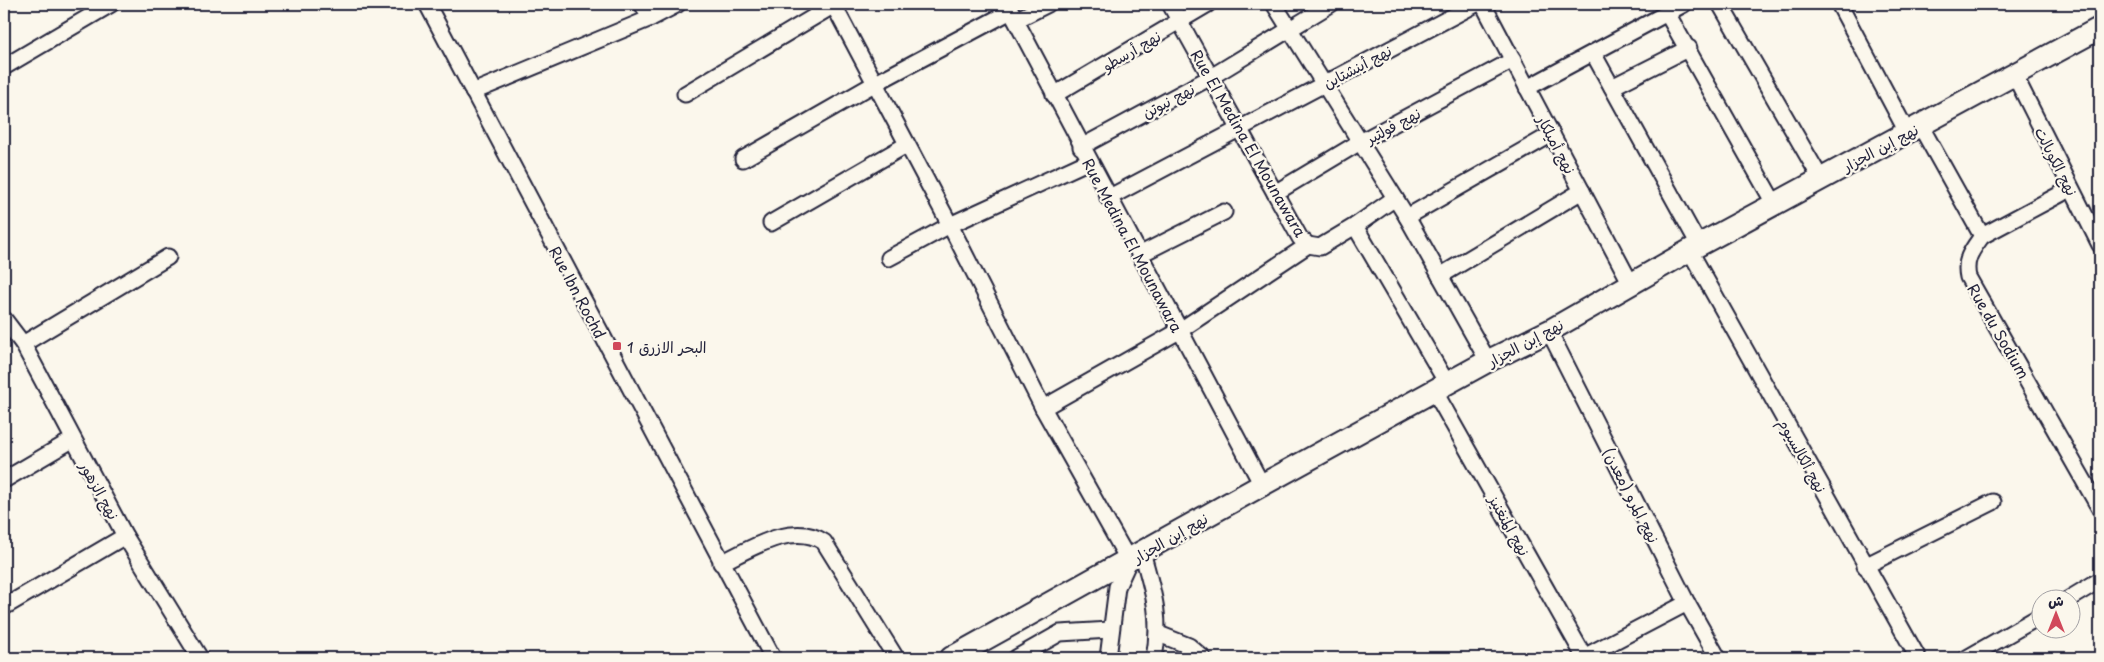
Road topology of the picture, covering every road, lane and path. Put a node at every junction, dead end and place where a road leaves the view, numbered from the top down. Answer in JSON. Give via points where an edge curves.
{"nodes":[{"id":1,"x":111,"y":4,"type":"edge"},
{"id":2,"x":427,"y":4,"type":"edge"},
{"id":3,"x":642,"y":4,"type":"edge"},
{"id":4,"x":678,"y":4,"type":"edge"},
{"id":5,"x":834,"y":4,"type":"edge"},
{"id":6,"x":1048,"y":4,"type":"edge"},
{"id":7,"x":1170,"y":4,"type":"edge"},
{"id":8,"x":1208,"y":4,"type":"edge"},
{"id":9,"x":1274,"y":4,"type":"edge"},
{"id":10,"x":1331,"y":4,"type":"edge"},
{"id":11,"x":1476,"y":4,"type":"edge"},
{"id":12,"x":1483,"y":4,"type":"edge"},
{"id":13,"x":1684,"y":4,"type":"edge"},
{"id":14,"x":1720,"y":4,"type":"edge"},
{"id":15,"x":1841,"y":4,"type":"edge"},
{"id":16,"x":1011,"y":12,"type":"edge"},
{"id":17,"x":1667,"y":12,"type":"junction"},
{"id":18,"x":651,"y":18,"type":"junction"},
{"id":19,"x":1180,"y":21,"type":"junction"},
{"id":20,"x":1289,"y":28,"type":"junction"},
{"id":21,"x":2100,"y":28,"type":"edge"},
{"id":22,"x":1689,"y":48,"type":"junction"},
{"id":23,"x":1593,"y":53,"type":"junction"},
{"id":24,"x":1512,"y":60,"type":"junction"},
{"id":25,"x":5,"y":62,"type":"edge"},
{"id":26,"x":2015,"y":76,"type":"junction"},
{"id":27,"x":1211,"y":77,"type":"junction"},
{"id":28,"x":874,"y":84,"type":"junction"},
{"id":29,"x":1323,"y":84,"type":"junction"},
{"id":30,"x":1612,"y":86,"type":"junction"},
{"id":31,"x":1527,"y":88,"type":"junction"},
{"id":32,"x":473,"y":92,"type":"junction"},
{"id":33,"x":685,"y":94,"type":"dead end"},
{"id":34,"x":1054,"y":95,"type":"junction"},
{"id":35,"x":1913,"y":128,"type":"junction"},
{"id":36,"x":1240,"y":130,"type":"junction"},
{"id":37,"x":1552,"y":134,"type":"junction"},
{"id":38,"x":1360,"y":142,"type":"junction"},
{"id":39,"x":906,"y":145,"type":"junction"},
{"id":40,"x":1081,"y":147,"type":"junction"},
{"id":41,"x":743,"y":159,"type":"dead end"},
{"id":42,"x":1089,"y":161,"type":"junction"},
{"id":43,"x":1821,"y":178,"type":"junction"},
{"id":44,"x":2070,"y":189,"type":"junction"},
{"id":45,"x":1582,"y":191,"type":"junction"},
{"id":46,"x":1275,"y":193,"type":"junction"},
{"id":47,"x":1108,"y":198,"type":"junction"},
{"id":48,"x":1395,"y":198,"type":"junction"},
{"id":49,"x":1775,"y":205,"type":"junction"},
{"id":50,"x":1224,"y":212,"type":"dead end"},
{"id":51,"x":1407,"y":217,"type":"junction"},
{"id":52,"x":772,"y":223,"type":"dead end"},
{"id":53,"x":950,"y":225,"type":"junction"},
{"id":54,"x":1355,"y":226,"type":"junction"},
{"id":55,"x":1982,"y":236,"type":"junction"},
{"id":56,"x":1308,"y":245,"type":"junction"},
{"id":57,"x":2100,"y":245,"type":"edge"},
{"id":58,"x":1695,"y":248,"type":"junction"},
{"id":59,"x":1138,"y":255,"type":"junction"},
{"id":60,"x":168,"y":257,"type":"dead end"},
{"id":61,"x":889,"y":258,"type":"dead end"},
{"id":62,"x":1440,"y":276,"type":"junction"},
{"id":63,"x":1631,"y":284,"type":"junction"},
{"id":64,"x":4,"y":319,"type":"edge"},
{"id":65,"x":1179,"y":331,"type":"junction"},
{"id":66,"x":1549,"y":331,"type":"junction"},
{"id":67,"x":23,"y":344,"type":"junction"},
{"id":68,"x":1488,"y":362,"type":"junction"},
{"id":69,"x":1441,"y":389,"type":"junction"},
{"id":70,"x":1043,"y":408,"type":"junction"},
{"id":71,"x":72,"y":440,"type":"junction"},
{"id":72,"x":4,"y":480,"type":"edge"},
{"id":73,"x":1262,"y":485,"type":"junction"},
{"id":74,"x":1993,"y":502,"type":"dead end"},
{"id":75,"x":2100,"y":509,"type":"edge"},
{"id":76,"x":125,"y":536,"type":"junction"},
{"id":77,"x":1136,"y":556,"type":"junction"},
{"id":78,"x":721,"y":563,"type":"junction"},
{"id":79,"x":1865,"y":566,"type":"junction"},
{"id":80,"x":2100,"y":580,"type":"edge"},
{"id":81,"x":2082,"y":591,"type":"edge"},
{"id":82,"x":1687,"y":603,"type":"junction"},
{"id":83,"x":4,"y":607,"type":"edge"},
{"id":84,"x":2032,"y":620,"type":"edge"},
{"id":85,"x":1110,"y":630,"type":"junction"},
{"id":86,"x":1159,"y":634,"type":"junction"},
{"id":87,"x":200,"y":658,"type":"edge"},
{"id":88,"x":773,"y":658,"type":"edge"},
{"id":89,"x":896,"y":658,"type":"edge"},
{"id":90,"x":951,"y":658,"type":"edge"},
{"id":91,"x":1016,"y":658,"type":"edge"},
{"id":92,"x":1108,"y":658,"type":"edge"},
{"id":93,"x":1154,"y":658,"type":"edge"},
{"id":94,"x":1203,"y":658,"type":"edge"},
{"id":95,"x":1584,"y":658,"type":"edge"},
{"id":96,"x":1718,"y":658,"type":"edge"},
{"id":97,"x":1918,"y":658,"type":"edge"},
{"id":98,"x":1967,"y":658,"type":"edge"}],
"edges":[{"from":1,"to":25,"type":"street"},
{"from":2,"to":32,"type":"street","name":"Rue Ibn Rochd"},
{"from":3,"to":18,"type":"street"},
{"from":4,"to":18,"type":"street"},
{"from":5,"to":28,"type":"street"},
{"from":5,"to":33,"type":"street"},
{"from":6,"to":16,"type":"street"},
{"from":7,"to":19,"type":"street","name":"Rue El Medina El Mounawara"},
{"from":8,"to":19,"type":"street","name":"نهج أرسطو"},
{"from":9,"to":20,"type":"street"},
{"from":10,"to":20,"type":"street","name":"نهج نيوتن"},
{"from":11,"to":29,"type":"street","name":"نهج أينشتاين"},
{"from":12,"to":24,"type":"street","name":"نهج أميلكار"},
{"from":13,"to":17,"type":"street"},
{"from":14,"to":43,"type":"street"},
{"from":15,"to":35,"type":"street"},
{"from":16,"to":28,"type":"street"},
{"from":16,"to":34,"type":"street","name":"Rue Medina El Mounawara"},
{"from":17,"to":22,"type":"street"},
{"from":17,"to":23,"type":"street"},
{"from":18,"to":32,"type":"street"},
{"from":19,"to":27,"type":"street","name":"Rue El Medina El Mounawara"},
{"from":19,"to":34,"type":"street","name":"نهج أرسطو"},
{"from":20,"to":27,"type":"street","name":"نهج نيوتن"},
{"from":20,"to":29,"type":"street"},
{"from":21,"to":26,"type":"street","name":"نهج إبن الجزار"},
{"from":22,"to":30,"type":"street"},
{"from":22,"to":49,"type":"street"},
{"from":23,"to":30,"type":"street","name":"نهج ألكالسيوم"},
{"from":23,"to":31,"type":"street"},
{"from":24,"to":31,"type":"street","name":"نهج أميلكار"},
{"from":24,"to":38,"type":"street","name":"نهج فولتير"},
{"from":26,"to":35,"type":"street","name":"نهج إبن الجزار"},
{"from":26,"to":44,"type":"street","name":"نهج الكوبالت"},
{"from":27,"to":36,"type":"street","name":"Rue El Medina El Mounawara"},
{"from":27,"to":40,"type":"street","name":"نهج نيوتن"},
{"from":28,"to":39,"type":"street"},
{"from":28,"to":41,"type":"street"},
{"from":29,"to":36,"type":"street","name":"نهج أينشتاين"},
{"from":29,"to":38,"type":"street"},
{"from":30,"to":58,"type":"street","name":"نهج ألكالسيوم"},
{"from":31,"to":37,"type":"street","name":"نهج أميلكار"},
{"from":32,"to":78,"type":"street","name":"Rue Ibn Rochd"},
{"from":34,"to":40,"type":"street","name":"Rue Medina El Mounawara"},
{"from":35,"to":43,"type":"street","name":"نهج إبن الجزار"},
{"from":35,"to":55,"type":"street"},
{"from":36,"to":46,"type":"street","name":"Rue El Medina El Mounawara"},
{"from":36,"to":47,"type":"street","name":"نهج أينشتاين"},
{"from":37,"to":45,"type":"street","name":"نهج أميلكار"},
{"from":37,"to":51,"type":"street"},
{"from":38,"to":46,"type":"street","name":"نهج فولتير"},
{"from":38,"to":48,"type":"street"},
{"from":39,"to":52,"type":"street"},
{"from":39,"to":53,"type":"street"},
{"from":40,"to":42,"type":"street","name":"Rue Medina El Mounawara"},
{"from":42,"to":47,"type":"street","name":"Rue Medina El Mounawara"},
{"from":42,"to":53,"type":"street"},
{"from":43,"to":49,"type":"street","name":"نهج إبن الجزار"},
{"from":44,"to":55,"type":"street"},
{"from":44,"to":57,"type":"street","name":"نهج الكوبالت"},
{"from":45,"to":62,"type":"street"},
{"from":45,"to":63,"type":"street","name":"نهج أميلكار"},
{"from":46,"to":56,"type":"street","name":"Rue El Medina El Mounawara","via":[[1300,238]]},
{"from":47,"to":59,"type":"street","name":"Rue Medina El Mounawara"},
{"from":48,"to":51,"type":"street"},
{"from":48,"to":54,"type":"street","name":"Rue El Medina El Mounawara"},
{"from":49,"to":58,"type":"street","name":"نهج إبن الجزار"},
{"from":50,"to":59,"type":"street"},
{"from":51,"to":62,"type":"street"},
{"from":53,"to":61,"type":"street"},
{"from":53,"to":70,"type":"street"},
{"from":54,"to":56,"type":"street","name":"Rue El Medina El Mounawara","via":[[1320,247]]},
{"from":54,"to":69,"type":"street","name":"نهج المنغنيز"},
{"from":55,"to":75,"type":"street","name":"Rue du Sodium","via":[[1968,256],[1968,277]]},
{"from":56,"to":65,"type":"street"},
{"from":58,"to":63,"type":"street","name":"نهج إبن الجزار"},
{"from":58,"to":79,"type":"street","name":"نهج ألكالسيوم"},
{"from":59,"to":65,"type":"street","name":"Rue Medina El Mounawara"},
{"from":60,"to":67,"type":"street"},
{"from":62,"to":68,"type":"street"},
{"from":63,"to":66,"type":"street","name":"نهج إبن الجزار"},
{"from":64,"to":67,"type":"street","name":"نهج الزهور"},
{"from":65,"to":70,"type":"street"},
{"from":65,"to":73,"type":"street","name":"Rue Medina El Mounawara"},
{"from":66,"to":68,"type":"street","name":"نهج إبن الجزار"},
{"from":66,"to":82,"type":"street","name":"نهج المرو (معدن)"},
{"from":67,"to":71,"type":"street","name":"نهج الزهور"},
{"from":68,"to":69,"type":"street","name":"نهج إبن الجزار"},
{"from":69,"to":73,"type":"street","name":"نهج إبن الجزار"},
{"from":69,"to":95,"type":"street","name":"نهج المنغنيز"},
{"from":70,"to":77,"type":"street"},
{"from":71,"to":72,"type":"street"},
{"from":71,"to":76,"type":"street","name":"نهج الزهور"},
{"from":73,"to":77,"type":"street","name":"نهج إبن الجزار"},
{"from":74,"to":79,"type":"street"},
{"from":76,"to":83,"type":"street"},
{"from":76,"to":87,"type":"street","name":"نهج الزهور"},
{"from":77,"to":85,"type":"street","via":[[1117,588]]},
{"from":77,"to":86,"type":"street","via":[[1157,613]]},
{"from":77,"to":90,"type":"street","name":"نهج إبن الجزار"},
{"from":78,"to":88,"type":"street","name":"Rue Ibn Rochd"},
{"from":78,"to":89,"type":"street","via":[[777,538],[799,534],[816,537],[824,542]]},
{"from":79,"to":97,"type":"street","name":"نهج ألكالسيوم"},
{"from":80,"to":81,"type":"street"},
{"from":82,"to":95,"type":"street"},
{"from":82,"to":96,"type":"street","name":"نهج المرو (معدن)"},
{"from":84,"to":98,"type":"street"},
{"from":85,"to":91,"type":"street","via":[[1060,634]]},
{"from":85,"to":92,"type":"street"},
{"from":86,"to":93,"type":"street"},
{"from":86,"to":94,"type":"street","via":[[1189,646]]}]}
